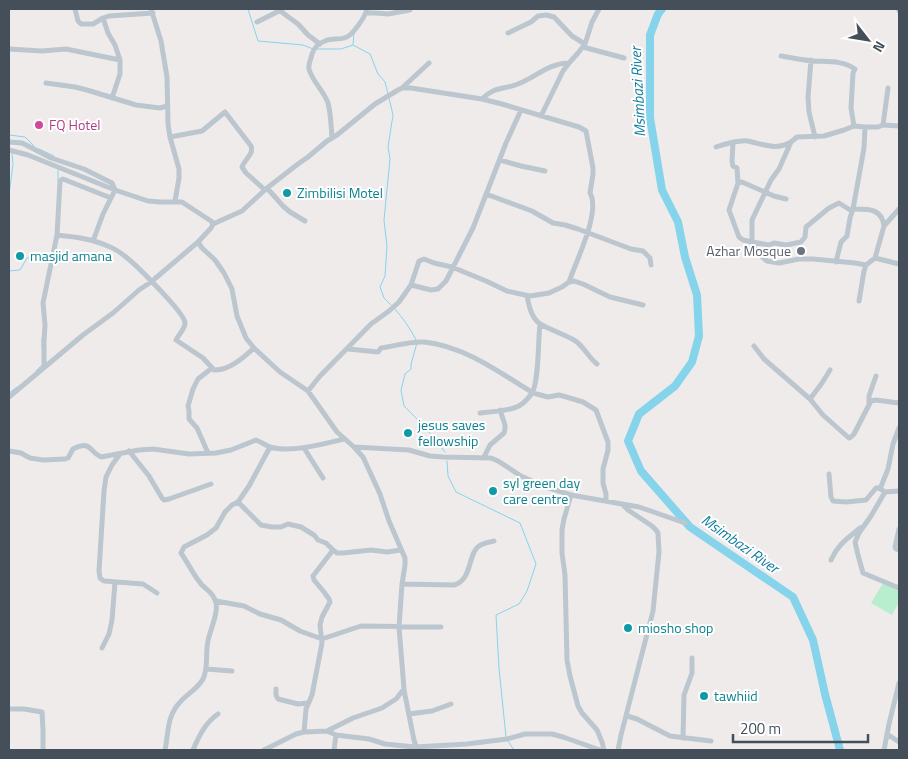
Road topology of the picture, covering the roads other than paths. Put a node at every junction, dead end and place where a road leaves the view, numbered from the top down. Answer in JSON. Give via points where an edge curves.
{"nodes":[{"id":1,"x":75,"y":9,"type":"edge"},
{"id":2,"x":281,"y":9,"type":"edge"},
{"id":3,"x":599,"y":9,"type":"edge"},
{"id":4,"x":366,"y":10,"type":"edge"},
{"id":5,"x":410,"y":10,"type":"dead end"},
{"id":6,"x":152,"y":11,"type":"edge"},
{"id":7,"x":103,"y":18,"type":"junction"},
{"id":8,"x":256,"y":22,"type":"dead end"},
{"id":9,"x":508,"y":33,"type":"dead end"},
{"id":10,"x":320,"y":44,"type":"junction"},
{"id":11,"x":584,"y":45,"type":"junction"},
{"id":12,"x":9,"y":50,"type":"edge"},
{"id":13,"x":781,"y":56,"type":"dead end"},
{"id":14,"x":624,"y":58,"type":"dead end"},
{"id":15,"x":120,"y":60,"type":"junction"},
{"id":16,"x":811,"y":60,"type":"junction"},
{"id":17,"x":429,"y":63,"type":"dead end"},
{"id":18,"x":569,"y":63,"type":"junction"},
{"id":19,"x":46,"y":83,"type":"dead end"},
{"id":20,"x":402,"y":88,"type":"junction"},
{"id":21,"x":888,"y":88,"type":"dead end"},
{"id":22,"x":112,"y":98,"type":"junction"},
{"id":23,"x":482,"y":99,"type":"junction"},
{"id":24,"x":167,"y":106,"type":"junction"},
{"id":25,"x":521,"y":110,"type":"junction"},
{"id":26,"x":541,"y":116,"type":"junction"},
{"id":27,"x":884,"y":125,"type":"junction"},
{"id":28,"x":854,"y":126,"type":"junction"},
{"id":29,"x":899,"y":126,"type":"edge"},
{"id":30,"x":866,"y":127,"type":"junction"},
{"id":31,"x":170,"y":136,"type":"junction"},
{"id":32,"x":815,"y":137,"type":"junction"},
{"id":33,"x":332,"y":138,"type":"junction"},
{"id":34,"x":9,"y":142,"type":"edge"},
{"id":35,"x":791,"y":142,"type":"junction"},
{"id":36,"x":733,"y":143,"type":"junction"},
{"id":37,"x":716,"y":147,"type":"dead end"},
{"id":38,"x":9,"y":150,"type":"edge"},
{"id":39,"x":500,"y":160,"type":"junction"},
{"id":40,"x":545,"y":171,"type":"dead end"},
{"id":41,"x":738,"y":183,"type":"junction"},
{"id":42,"x":266,"y":189,"type":"junction"},
{"id":43,"x":115,"y":190,"type":"junction"},
{"id":44,"x":765,"y":193,"type":"junction"},
{"id":45,"x":486,"y":194,"type":"junction"},
{"id":46,"x":111,"y":198,"type":"junction"},
{"id":47,"x":786,"y":199,"type":"dead end"},
{"id":48,"x":175,"y":201,"type":"junction"},
{"id":49,"x":853,"y":209,"type":"junction"},
{"id":50,"x":899,"y":209,"type":"edge"},
{"id":51,"x":305,"y":221,"type":"dead end"},
{"id":52,"x":213,"y":224,"type":"junction"},
{"id":53,"x":884,"y":226,"type":"junction"},
{"id":54,"x":588,"y":233,"type":"junction"},
{"id":55,"x":57,"y":235,"type":"junction"},
{"id":56,"x":93,"y":240,"type":"junction"},
{"id":57,"x":198,"y":242,"type":"junction"},
{"id":58,"x":752,"y":242,"type":"junction"},
{"id":59,"x":875,"y":258,"type":"junction"},
{"id":60,"x":836,"y":262,"type":"junction"},
{"id":61,"x":899,"y":264,"type":"edge"},
{"id":62,"x":651,"y":265,"type":"dead end"},
{"id":63,"x":866,"y":265,"type":"junction"},
{"id":64,"x":452,"y":267,"type":"junction"},
{"id":65,"x":151,"y":282,"type":"junction"},
{"id":66,"x":569,"y":282,"type":"junction"},
{"id":67,"x":411,"y":285,"type":"junction"},
{"id":68,"x":527,"y":296,"type":"junction"},
{"id":69,"x":858,"y":301,"type":"dead end"},
{"id":70,"x":643,"y":304,"type":"dead end"},
{"id":71,"x":540,"y":324,"type":"junction"},
{"id":72,"x":754,"y":346,"type":"dead end"},
{"id":73,"x":254,"y":348,"type":"junction"},
{"id":74,"x":348,"y":349,"type":"junction"},
{"id":75,"x":598,"y":364,"type":"dead end"},
{"id":76,"x":44,"y":366,"type":"junction"},
{"id":77,"x":212,"y":368,"type":"junction"},
{"id":78,"x":830,"y":370,"type":"dead end"},
{"id":79,"x":876,"y":376,"type":"dead end"},
{"id":80,"x":308,"y":391,"type":"junction"},
{"id":81,"x":533,"y":393,"type":"junction"},
{"id":82,"x":9,"y":396,"type":"edge"},
{"id":83,"x":810,"y":398,"type":"junction"},
{"id":84,"x":899,"y":403,"type":"edge"},
{"id":85,"x":869,"y":404,"type":"junction"},
{"id":86,"x":500,"y":410,"type":"junction"},
{"id":87,"x":480,"y":413,"type":"dead end"},
{"id":88,"x":899,"y":428,"type":"edge"},
{"id":89,"x":344,"y":439,"type":"junction"},
{"id":90,"x":270,"y":447,"type":"junction"},
{"id":91,"x":354,"y":447,"type":"junction"},
{"id":92,"x":304,"y":448,"type":"junction"},
{"id":93,"x":9,"y":451,"type":"edge"},
{"id":94,"x":129,"y":451,"type":"junction"},
{"id":95,"x":120,"y":454,"type":"junction"},
{"id":96,"x":208,"y":454,"type":"junction"},
{"id":97,"x":484,"y":457,"type":"junction"},
{"id":98,"x":829,"y":474,"type":"dead end"},
{"id":99,"x":323,"y":478,"type":"dead end"},
{"id":100,"x":211,"y":484,"type":"dead end"},
{"id":101,"x":882,"y":490,"type":"junction"},
{"id":102,"x":899,"y":491,"type":"edge"},
{"id":103,"x":571,"y":495,"type":"junction"},
{"id":104,"x":606,"y":501,"type":"junction"},
{"id":105,"x":238,"y":502,"type":"junction"},
{"id":106,"x":622,"y":505,"type":"junction"},
{"id":107,"x":685,"y":523,"type":"dead end"},
{"id":108,"x":865,"y":525,"type":"junction"},
{"id":109,"x":899,"y":529,"type":"edge"},
{"id":110,"x":494,"y":541,"type":"dead end"},
{"id":111,"x":333,"y":550,"type":"junction"},
{"id":112,"x":401,"y":550,"type":"junction"},
{"id":113,"x":899,"y":550,"type":"edge"},
{"id":114,"x":831,"y":560,"type":"dead end"},
{"id":115,"x":114,"y":582,"type":"junction"},
{"id":116,"x":402,"y":584,"type":"junction"},
{"id":117,"x":899,"y":588,"type":"edge"},
{"id":118,"x":157,"y":593,"type":"dead end"},
{"id":119,"x":216,"y":601,"type":"junction"},
{"id":120,"x":399,"y":627,"type":"junction"},
{"id":121,"x":441,"y":627,"type":"dead end"},
{"id":122,"x":322,"y":639,"type":"junction"},
{"id":123,"x":102,"y":648,"type":"dead end"},
{"id":124,"x":692,"y":658,"type":"dead end"},
{"id":125,"x":206,"y":669,"type":"junction"},
{"id":126,"x":232,"y":671,"type":"dead end"},
{"id":127,"x":899,"y":683,"type":"edge"},
{"id":128,"x":276,"y":689,"type":"dead end"},
{"id":129,"x":404,"y":690,"type":"junction"},
{"id":130,"x":308,"y":703,"type":"junction"},
{"id":131,"x":451,"y":704,"type":"dead end"},
{"id":132,"x":9,"y":709,"type":"edge"},
{"id":133,"x":218,"y":714,"type":"dead end"},
{"id":134,"x":410,"y":714,"type":"junction"},
{"id":135,"x":627,"y":716,"type":"junction"},
{"id":136,"x":326,"y":731,"type":"junction"},
{"id":137,"x":304,"y":732,"type":"junction"},
{"id":138,"x":887,"y":734,"type":"junction"},
{"id":139,"x":336,"y":735,"type":"junction"},
{"id":140,"x":683,"y":738,"type":"junction"},
{"id":141,"x":711,"y":741,"type":"dead end"},
{"id":142,"x":899,"y":742,"type":"edge"},
{"id":143,"x":416,"y":749,"type":"edge"},
{"id":144,"x":43,"y":750,"type":"edge"},
{"id":145,"x":165,"y":750,"type":"edge"},
{"id":146,"x":193,"y":750,"type":"edge"},
{"id":147,"x":265,"y":750,"type":"edge"},
{"id":148,"x":334,"y":750,"type":"edge"},
{"id":149,"x":600,"y":750,"type":"edge"},
{"id":150,"x":604,"y":750,"type":"edge"},
{"id":151,"x":618,"y":750,"type":"edge"},
{"id":152,"x":884,"y":750,"type":"edge"}],
"edges":[{"from":1,"to":7,"type":"street","via":[[81,24],[93,24]]},
{"from":2,"to":8,"type":"street"},
{"from":2,"to":10,"type":"street"},
{"from":3,"to":11,"type":"street"},
{"from":4,"to":5,"type":"street","via":[[388,14]]},
{"from":4,"to":10,"type":"street","via":[[350,35]]},
{"from":6,"to":7,"type":"street"},
{"from":6,"to":24,"type":"street","via":[[161,41]]},
{"from":7,"to":15,"type":"street"},
{"from":9,"to":11,"type":"street","via":[[538,16],[546,15],[557,20]]},
{"from":10,"to":33,"type":"street","via":[[314,49],[309,70],[328,104]]},
{"from":11,"to":14,"type":"street"},
{"from":11,"to":18,"type":"street"},
{"from":12,"to":15,"type":"street","via":[[66,49]]},
{"from":13,"to":16,"type":"street"},
{"from":15,"to":22,"type":"street","via":[[120,74]]},
{"from":16,"to":28,"type":"street","via":[[839,62],[854,69],[851,108]]},
{"from":16,"to":32,"type":"street","via":[[808,97]]},
{"from":17,"to":20,"type":"street"},
{"from":18,"to":23,"type":"street","via":[[550,66],[521,83],[491,91]]},
{"from":18,"to":26,"type":"street"},
{"from":19,"to":22,"type":"street","via":[[81,88]]},
{"from":20,"to":23,"type":"street"},
{"from":20,"to":33,"type":"street","via":[[375,104]]},
{"from":21,"to":27,"type":"street"},
{"from":22,"to":24,"type":"street","via":[[136,105]]},
{"from":23,"to":25,"type":"street"},
{"from":24,"to":31,"type":"street"},
{"from":25,"to":26,"type":"street"},
{"from":25,"to":39,"type":"street"},
{"from":26,"to":54,"type":"street","via":[[586,131],[593,168],[590,193],[593,210]]},
{"from":27,"to":29,"type":"street"},
{"from":27,"to":30,"type":"street"},
{"from":28,"to":30,"type":"street"},
{"from":28,"to":32,"type":"street"},
{"from":30,"to":49,"type":"street"},
{"from":31,"to":42,"type":"street","via":[[202,131],[225,112],[251,146],[251,153],[242,167]]},
{"from":31,"to":48,"type":"street","via":[[180,178]]},
{"from":32,"to":35,"type":"street","via":[[798,137]]},
{"from":33,"to":42,"type":"street"},
{"from":34,"to":43,"type":"street","via":[[22,143],[51,158],[84,169],[112,183]]},
{"from":35,"to":36,"type":"street","via":[[774,148],[748,141]]},
{"from":35,"to":44,"type":"street"},
{"from":36,"to":37,"type":"street"},
{"from":36,"to":41,"type":"street","via":[[732,162],[737,168]]},
{"from":38,"to":43,"type":"street"},
{"from":39,"to":40,"type":"street"},
{"from":39,"to":45,"type":"street"},
{"from":41,"to":44,"type":"street"},
{"from":41,"to":58,"type":"street","via":[[729,210],[740,237]]},
{"from":42,"to":51,"type":"street","via":[[290,212]]},
{"from":42,"to":52,"type":"street","via":[[242,211]]},
{"from":43,"to":46,"type":"street"},
{"from":43,"to":48,"type":"street","via":[[148,200]]},
{"from":44,"to":47,"type":"street"},
{"from":44,"to":58,"type":"street","via":[[752,220]]},
{"from":45,"to":54,"type":"street","via":[[554,223]]},
{"from":45,"to":64,"type":"street","via":[[473,228]]},
{"from":46,"to":55,"type":"street","via":[[61,180]]},
{"from":46,"to":56,"type":"street"},
{"from":48,"to":52,"type":"street","via":[[182,202]]},
{"from":49,"to":53,"type":"street","via":[[880,214]]},
{"from":49,"to":58,"type":"street","via":[[835,204],[806,227],[801,242],[769,246]]},
{"from":49,"to":60,"type":"street","via":[[847,236],[841,242]]},
{"from":50,"to":53,"type":"street"},
{"from":52,"to":57,"type":"street"},
{"from":53,"to":59,"type":"street"},
{"from":54,"to":62,"type":"street","via":[[643,251],[650,258]]},
{"from":54,"to":66,"type":"street"},
{"from":55,"to":56,"type":"street"},
{"from":55,"to":76,"type":"street","via":[[43,303]]},
{"from":56,"to":65,"type":"street","via":[[116,250]]},
{"from":57,"to":65,"type":"street"},
{"from":57,"to":73,"type":"street","via":[[224,273],[232,290],[242,330]]},
{"from":58,"to":60,"type":"street","via":[[756,252],[767,261],[779,263],[813,259]]},
{"from":59,"to":61,"type":"street"},
{"from":59,"to":63,"type":"street"},
{"from":60,"to":63,"type":"street"},
{"from":63,"to":69,"type":"street"},
{"from":64,"to":67,"type":"street","via":[[438,289]]},
{"from":64,"to":67,"type":"street","via":[[424,259],[419,261]]},
{"from":64,"to":68,"type":"street","via":[[507,291]]},
{"from":65,"to":76,"type":"street"},
{"from":65,"to":77,"type":"street","via":[[184,320],[176,340]]},
{"from":66,"to":68,"type":"street","via":[[549,293]]},
{"from":66,"to":70,"type":"street","via":[[578,282],[605,295]]},
{"from":67,"to":74,"type":"street","via":[[399,302],[371,324]]},
{"from":68,"to":71,"type":"street"},
{"from":71,"to":75,"type":"street","via":[[574,340]]},
{"from":71,"to":81,"type":"street"},
{"from":72,"to":83,"type":"street"},
{"from":73,"to":77,"type":"street","via":[[230,366],[218,370]]},
{"from":73,"to":80,"type":"street","via":[[280,372]]},
{"from":74,"to":80,"type":"street"},
{"from":74,"to":81,"type":"street","via":[[378,352],[381,348],[422,342],[445,346],[494,368]]},
{"from":76,"to":82,"type":"street"},
{"from":77,"to":96,"type":"street","via":[[198,379],[188,406],[189,419],[197,428]]},
{"from":78,"to":83,"type":"street"},
{"from":79,"to":85,"type":"street"},
{"from":80,"to":89,"type":"street"},
{"from":81,"to":86,"type":"street","via":[[520,405]]},
{"from":81,"to":104,"type":"street","via":[[562,396],[596,410],[608,442],[603,469]]},
{"from":83,"to":85,"type":"street","via":[[823,415],[849,438]]},
{"from":84,"to":85,"type":"street","via":[[876,400]]},
{"from":86,"to":87,"type":"street"},
{"from":86,"to":97,"type":"street","via":[[504,432],[490,445]]},
{"from":88,"to":101,"type":"street"},
{"from":89,"to":91,"type":"street"},
{"from":89,"to":92,"type":"street"},
{"from":90,"to":92,"type":"street"},
{"from":90,"to":96,"type":"street","via":[[256,440],[231,450]]},
{"from":90,"to":105,"type":"street"},
{"from":91,"to":97,"type":"street","via":[[409,450],[430,456]]},
{"from":91,"to":112,"type":"street","via":[[372,476]]},
{"from":92,"to":99,"type":"street"},
{"from":93,"to":95,"type":"street","via":[[43,460],[68,458],[73,449],[81,445],[91,448],[101,457]]},
{"from":94,"to":95,"type":"street"},
{"from":94,"to":96,"type":"street"},
{"from":94,"to":100,"type":"street","via":[[164,500]]},
{"from":95,"to":115,"type":"street","via":[[106,477],[99,571],[101,580]]},
{"from":97,"to":103,"type":"street","via":[[498,461],[543,486]]},
{"from":98,"to":101,"type":"street","via":[[833,501],[864,501],[876,488]]},
{"from":101,"to":102,"type":"street"},
{"from":101,"to":108,"type":"street"},
{"from":103,"to":104,"type":"street"},
{"from":103,"to":150,"type":"street","via":[[561,543],[568,666],[578,706],[597,730]]},
{"from":104,"to":106,"type":"street"},
{"from":105,"to":111,"type":"street","via":[[261,525],[301,527]]},
{"from":105,"to":119,"type":"street","via":[[225,512],[216,528],[184,547],[182,553]]},
{"from":106,"to":107,"type":"street","via":[[640,507]]},
{"from":106,"to":135,"type":"street","via":[[656,530],[659,552],[653,611]]},
{"from":108,"to":114,"type":"street","via":[[836,549]]},
{"from":108,"to":117,"type":"street","via":[[855,542],[863,573]]},
{"from":109,"to":113,"type":"street","via":[[895,547]]},
{"from":110,"to":116,"type":"street","via":[[476,549],[459,584]]},
{"from":111,"to":112,"type":"street","via":[[337,553]]},
{"from":111,"to":122,"type":"street","via":[[313,576],[330,602],[320,625]]},
{"from":112,"to":116,"type":"street","via":[[405,563]]},
{"from":115,"to":118,"type":"street","via":[[143,584]]},
{"from":115,"to":123,"type":"street","via":[[112,620]]},
{"from":116,"to":120,"type":"street"},
{"from":119,"to":122,"type":"street","via":[[244,606]]},
{"from":119,"to":125,"type":"street"},
{"from":120,"to":121,"type":"street"},
{"from":120,"to":122,"type":"street","via":[[361,626]]},
{"from":120,"to":129,"type":"street"},
{"from":122,"to":130,"type":"street"},
{"from":124,"to":140,"type":"street","via":[[692,672],[684,695]]},
{"from":125,"to":126,"type":"street"},
{"from":125,"to":145,"type":"street","via":[[203,680],[178,704],[170,718]]},
{"from":127,"to":138,"type":"street"},
{"from":128,"to":130,"type":"street","via":[[278,699]]},
{"from":129,"to":134,"type":"street"},
{"from":129,"to":136,"type":"street","via":[[390,704]]},
{"from":130,"to":137,"type":"street"},
{"from":131,"to":134,"type":"street"},
{"from":132,"to":144,"type":"street","via":[[42,712]]},
{"from":133,"to":146,"type":"street","via":[[205,726]]},
{"from":134,"to":143,"type":"street"},
{"from":135,"to":140,"type":"street","via":[[670,736]]},
{"from":135,"to":151,"type":"street"},
{"from":136,"to":137,"type":"street"},
{"from":136,"to":139,"type":"street"},
{"from":137,"to":147,"type":"street"},
{"from":138,"to":142,"type":"street"},
{"from":138,"to":152,"type":"street"},
{"from":139,"to":143,"type":"street"},
{"from":139,"to":148,"type":"street"},
{"from":140,"to":141,"type":"street"},
{"from":143,"to":149,"type":"street","via":[[538,734],[559,736]]}]}
